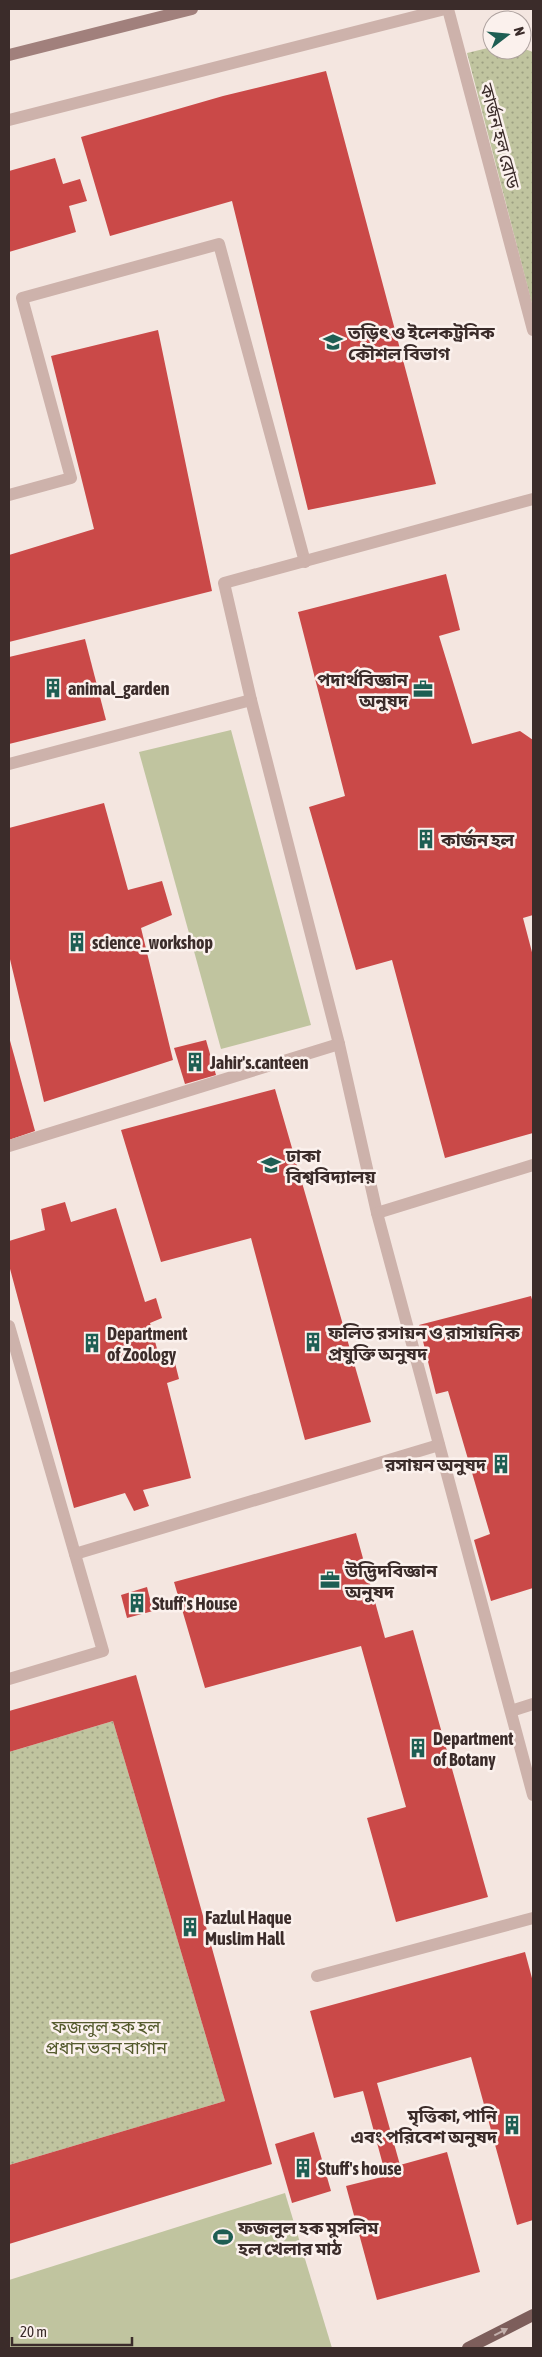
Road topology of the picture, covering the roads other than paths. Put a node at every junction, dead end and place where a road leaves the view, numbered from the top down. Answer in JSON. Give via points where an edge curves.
{"nodes":[{"id":1,"x":192,"y":9,"type":"edge"},
{"id":2,"x":446,"y":9,"type":"edge"},
{"id":3,"x":9,"y":55,"type":"edge"},
{"id":4,"x":9,"y":120,"type":"edge"},
{"id":5,"x":533,"y":330,"type":"edge"},
{"id":6,"x":9,"y":495,"type":"edge"},
{"id":7,"x":533,"y":499,"type":"edge"},
{"id":8,"x":305,"y":562,"type":"junction"},
{"id":9,"x":251,"y":700,"type":"junction"},
{"id":10,"x":9,"y":764,"type":"edge"},
{"id":11,"x":339,"y":1044,"type":"junction"},
{"id":12,"x":9,"y":1146,"type":"edge"},
{"id":13,"x":533,"y":1166,"type":"edge"},
{"id":14,"x":377,"y":1213,"type":"junction"},
{"id":15,"x":9,"y":1326,"type":"edge"},
{"id":16,"x":439,"y":1445,"type":"junction"},
{"id":17,"x":75,"y":1554,"type":"junction"},
{"id":18,"x":9,"y":1679,"type":"edge"},
{"id":19,"x":533,"y":1704,"type":"edge"},
{"id":20,"x":511,"y":1711,"type":"junction"},
{"id":21,"x":533,"y":1795,"type":"edge"},
{"id":22,"x":533,"y":1918,"type":"edge"},
{"id":23,"x":317,"y":1976,"type":"dead end"},
{"id":24,"x":533,"y":2315,"type":"edge"},
{"id":25,"x":468,"y":2348,"type":"edge"}],
"edges":[{"from":1,"to":3,"type":"main road"},
{"from":2,"to":4,"type":"lane"},
{"from":2,"to":5,"type":"lane","name":"কার্জন হল রোড"},
{"from":6,"to":8,"type":"lane","via":[[71,478],[22,298],[219,244]]},
{"from":7,"to":8,"type":"lane"},
{"from":8,"to":9,"type":"lane","via":[[224,584]]},
{"from":9,"to":10,"type":"lane"},
{"from":9,"to":11,"type":"lane"},
{"from":11,"to":12,"type":"lane"},
{"from":11,"to":14,"type":"lane"},
{"from":13,"to":14,"type":"lane"},
{"from":14,"to":16,"type":"lane"},
{"from":15,"to":17,"type":"lane"},
{"from":16,"to":17,"type":"lane"},
{"from":16,"to":20,"type":"lane"},
{"from":17,"to":18,"type":"lane","via":[[102,1651]]},
{"from":19,"to":20,"type":"lane"},
{"from":20,"to":21,"type":"lane"},
{"from":22,"to":23,"type":"lane"},
{"from":25,"to":24,"type":"main road","one_way":true}]}
